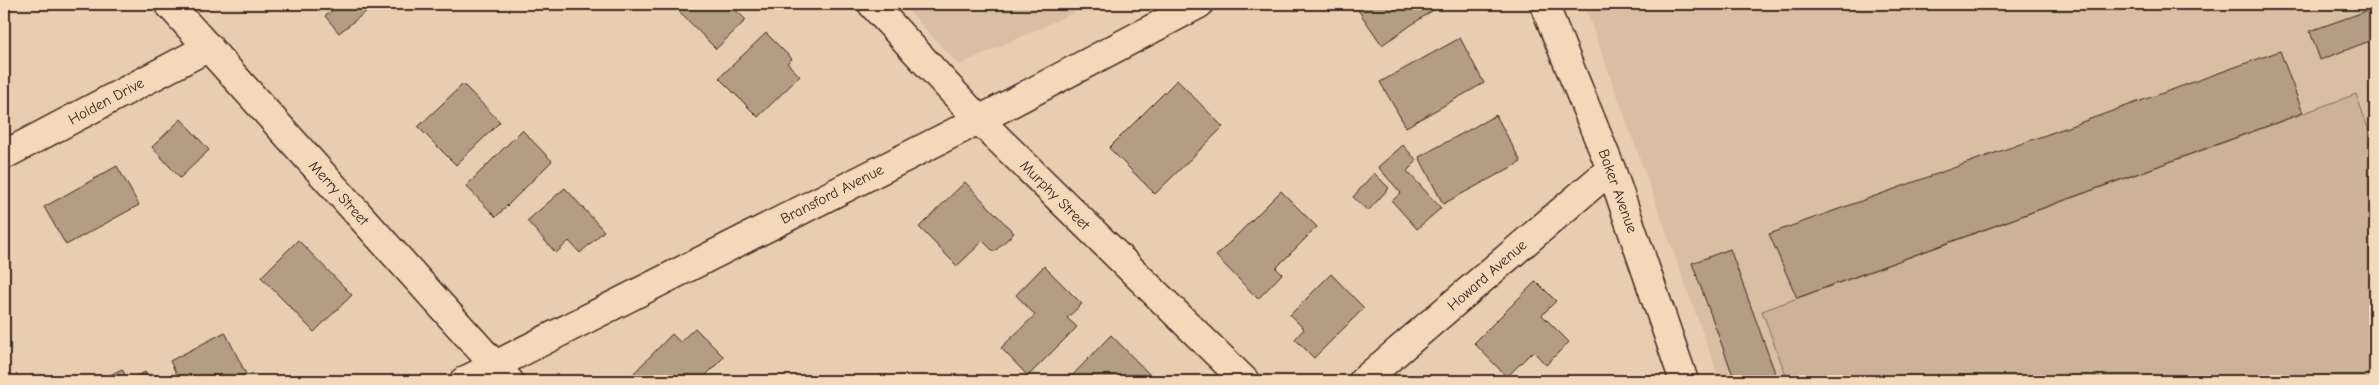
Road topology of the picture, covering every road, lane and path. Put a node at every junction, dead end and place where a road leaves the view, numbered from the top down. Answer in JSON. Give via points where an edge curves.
{"nodes":[{"id":1,"x":169,"y":4,"type":"edge"},
{"id":2,"x":872,"y":4,"type":"edge"},
{"id":3,"x":1199,"y":4,"type":"edge"},
{"id":4,"x":1544,"y":4,"type":"edge"},
{"id":5,"x":209,"y":47,"type":"junction"},
{"id":6,"x":979,"y":120,"type":"junction"},
{"id":7,"x":4,"y":155,"type":"edge"},
{"id":8,"x":1611,"y":169,"type":"junction"},
{"id":9,"x":501,"y":373,"type":"edge"},
{"id":10,"x":464,"y":381,"type":"edge"},
{"id":11,"x":1245,"y":381,"type":"edge"},
{"id":12,"x":1363,"y":381,"type":"edge"},
{"id":13,"x":1684,"y":381,"type":"edge"}],
"edges":[{"from":1,"to":5,"type":"street","name":"Merry Street"},
{"from":2,"to":6,"type":"street","name":"Murphy Street"},
{"from":3,"to":6,"type":"street","name":"Bransford Avenue"},
{"from":4,"to":8,"type":"street","name":"Baker Avenue"},
{"from":5,"to":7,"type":"street","name":"Holden Drive"},
{"from":5,"to":9,"type":"street","name":"Merry Street"},
{"from":6,"to":9,"type":"street","name":"Bransford Avenue"},
{"from":6,"to":11,"type":"street","name":"Murphy Street"},
{"from":8,"to":12,"type":"street","name":"Howard Avenue"},
{"from":8,"to":13,"type":"street","name":"Baker Avenue"},
{"from":9,"to":10,"type":"street","name":"Bransford Avenue"}]}
